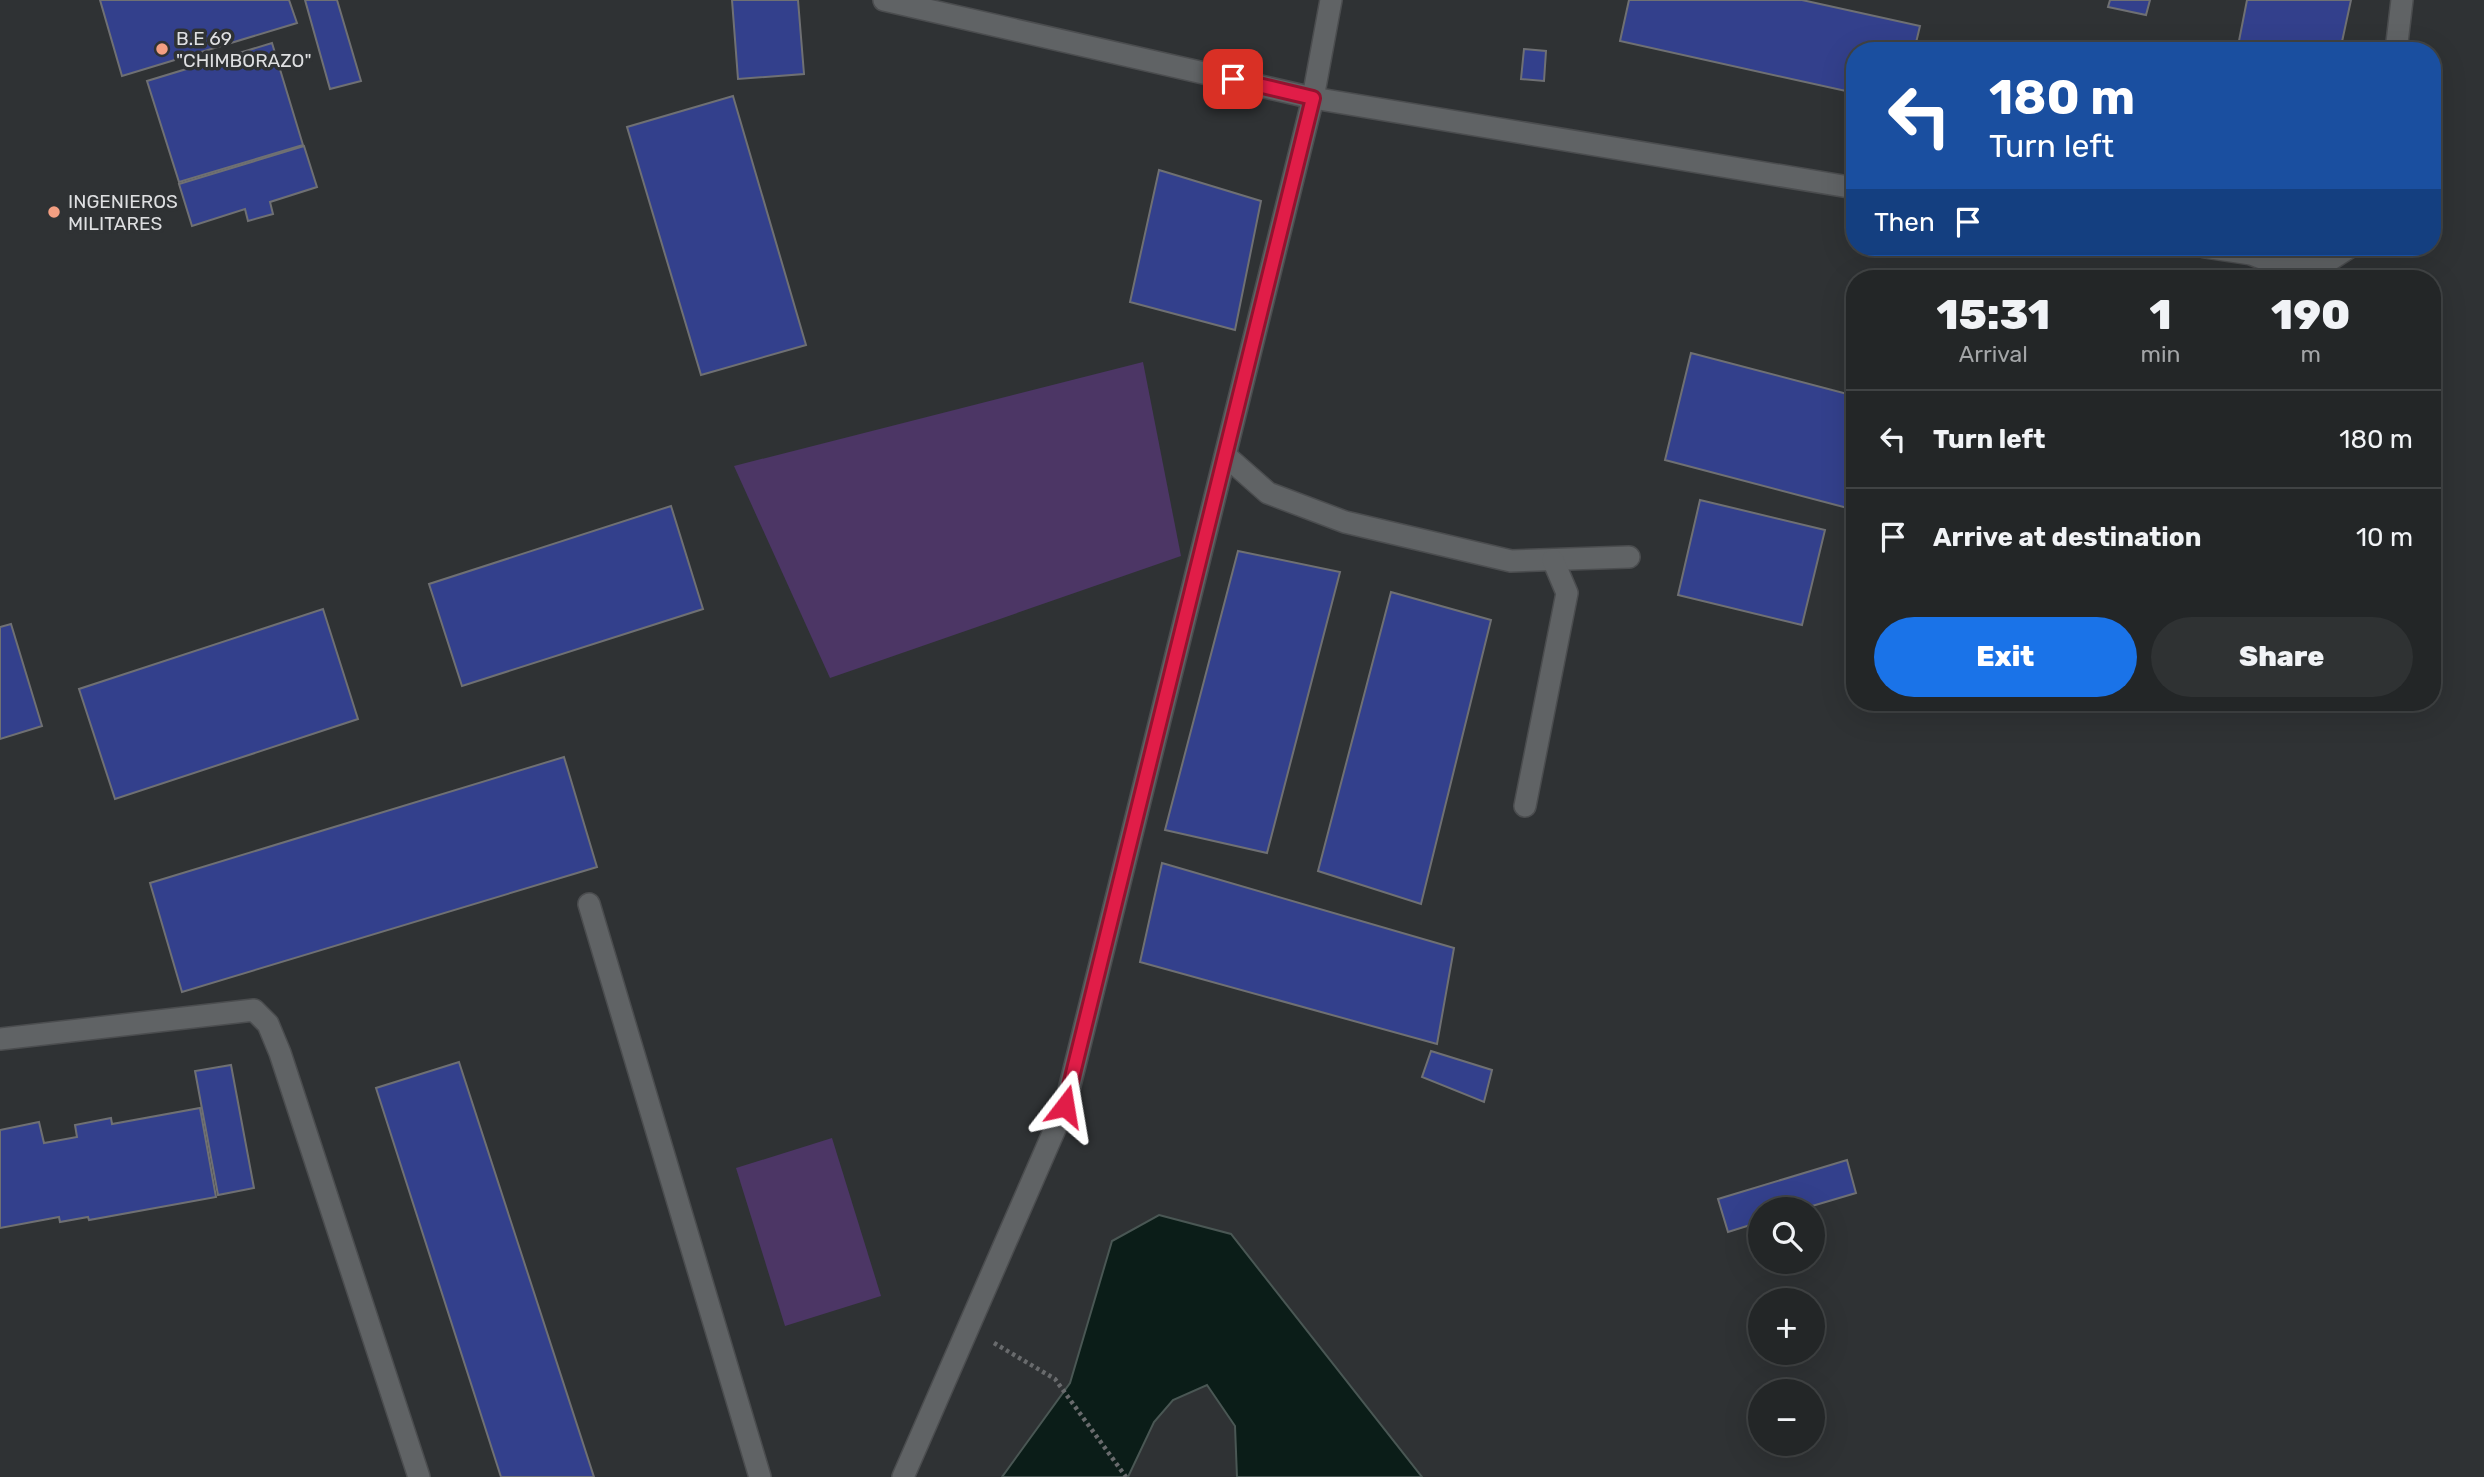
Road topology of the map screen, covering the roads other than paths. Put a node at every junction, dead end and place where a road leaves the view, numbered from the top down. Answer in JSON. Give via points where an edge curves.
{"nodes":[{"id":1,"x":884,"y":0,"type":"edge"},
{"id":2,"x":1331,"y":0,"type":"edge"},
{"id":3,"x":2402,"y":0,"type":"edge"},
{"id":4,"x":2397,"y":42,"type":"edge"},
{"id":5,"x":1313,"y":98,"type":"junction"},
{"id":6,"x":1846,"y":187,"type":"edge"},
{"id":7,"x":2256,"y":256,"type":"edge"},
{"id":8,"x":2336,"y":256,"type":"edge"},
{"id":9,"x":1226,"y":456,"type":"junction"},
{"id":10,"x":1629,"y":557,"type":"dead end"},
{"id":11,"x":1553,"y":560,"type":"junction"},
{"id":12,"x":1525,"y":806,"type":"dead end"},
{"id":13,"x":589,"y":904,"type":"dead end"},
{"id":14,"x":0,"y":1038,"type":"edge"},
{"id":15,"x":419,"y":1477,"type":"edge"},
{"id":16,"x":760,"y":1477,"type":"edge"},
{"id":17,"x":903,"y":1477,"type":"edge"}],
"edges":[{"from":1,"to":5,"type":"lane"},
{"from":2,"to":5,"type":"lane"},
{"from":3,"to":4,"type":"lane"},
{"from":5,"to":6,"type":"lane"},
{"from":5,"to":9,"type":"lane"},
{"from":7,"to":8,"type":"lane","via":[[2303,266]]},
{"from":9,"to":11,"type":"lane","via":[[1268,493],[1345,522],[1511,561]]},
{"from":9,"to":17,"type":"lane","via":[[1065,1106]]},
{"from":10,"to":11,"type":"lane"},
{"from":11,"to":12,"type":"lane","via":[[1567,593]]},
{"from":13,"to":16,"type":"lane"},
{"from":14,"to":15,"type":"lane","via":[[254,1010],[268,1024]]}]}
